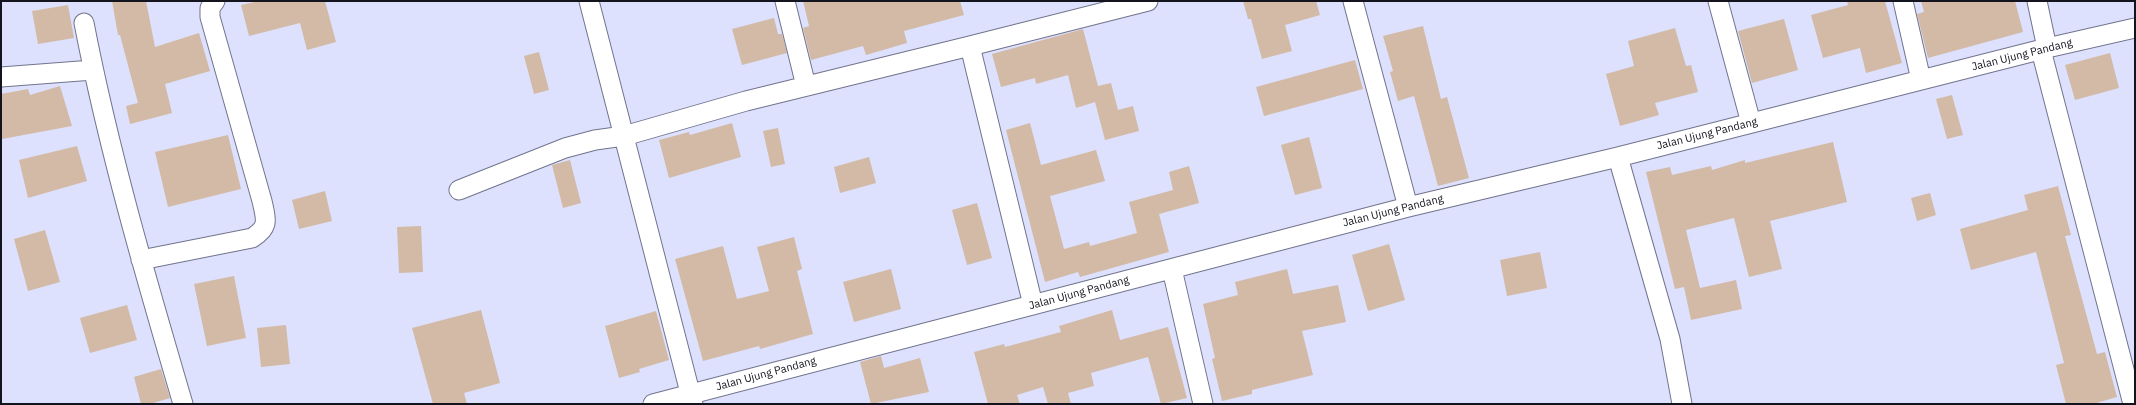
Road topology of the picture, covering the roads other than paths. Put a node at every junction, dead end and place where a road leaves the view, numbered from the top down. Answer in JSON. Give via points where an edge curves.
{"nodes":[{"id":1,"x":214,"y":1,"type":"edge"},
{"id":2,"x":589,"y":1,"type":"edge"},
{"id":3,"x":785,"y":1,"type":"edge"},
{"id":4,"x":1148,"y":1,"type":"edge"},
{"id":5,"x":1353,"y":1,"type":"edge"},
{"id":6,"x":1718,"y":1,"type":"edge"},
{"id":7,"x":1902,"y":1,"type":"edge"},
{"id":8,"x":2037,"y":1,"type":"edge"},
{"id":9,"x":1091,"y":8,"type":"edge"},
{"id":10,"x":84,"y":23,"type":"dead end"},
{"id":11,"x":2135,"y":28,"type":"edge"},
{"id":12,"x":970,"y":46,"type":"junction"},
{"id":13,"x":2044,"y":49,"type":"junction"},
{"id":14,"x":93,"y":70,"type":"junction"},
{"id":15,"x":1,"y":77,"type":"edge"},
{"id":16,"x":1921,"y":80,"type":"junction"},
{"id":17,"x":806,"y":86,"type":"junction"},
{"id":18,"x":1751,"y":123,"type":"junction"},
{"id":19,"x":624,"y":136,"type":"junction"},
{"id":20,"x":1618,"y":156,"type":"junction"},
{"id":21,"x":459,"y":190,"type":"dead end"},
{"id":22,"x":1408,"y":207,"type":"junction"},
{"id":23,"x":141,"y":260,"type":"junction"},
{"id":24,"x":1172,"y":269,"type":"junction"},
{"id":25,"x":1033,"y":305,"type":"junction"},
{"id":26,"x":692,"y":399,"type":"edge"},
{"id":27,"x":183,"y":404,"type":"edge"},
{"id":28,"x":653,"y":404,"type":"edge"},
{"id":29,"x":1203,"y":404,"type":"edge"},
{"id":30,"x":1682,"y":404,"type":"edge"},
{"id":31,"x":2133,"y":404,"type":"edge"}],
"edges":[{"from":1,"to":23,"type":"street","via":[[210,8],[210,17],[262,201],[265,225],[261,232],[252,238]]},
{"from":2,"to":19,"type":"street"},
{"from":3,"to":17,"type":"street"},
{"from":4,"to":9,"type":"street"},
{"from":5,"to":22,"type":"street"},
{"from":6,"to":18,"type":"street"},
{"from":7,"to":16,"type":"street"},
{"from":8,"to":13,"type":"street"},
{"from":9,"to":12,"type":"street"},
{"from":10,"to":14,"type":"street"},
{"from":11,"to":13,"type":"street","name":"Jalan Ujung Pandang"},
{"from":12,"to":17,"type":"street"},
{"from":12,"to":25,"type":"street"},
{"from":13,"to":16,"type":"street","name":"Jalan Ujung Pandang"},
{"from":13,"to":31,"type":"street"},
{"from":14,"to":15,"type":"street"},
{"from":14,"to":23,"type":"street"},
{"from":16,"to":18,"type":"street","name":"Jalan Ujung Pandang"},
{"from":17,"to":19,"type":"street"},
{"from":18,"to":20,"type":"street","name":"Jalan Ujung Pandang"},
{"from":19,"to":21,"type":"street","via":[[565,148]]},
{"from":19,"to":26,"type":"street"},
{"from":20,"to":22,"type":"street","name":"Jalan Ujung Pandang"},
{"from":20,"to":30,"type":"street","via":[[1666,324]]},
{"from":22,"to":24,"type":"street","name":"Jalan Ujung Pandang"},
{"from":23,"to":27,"type":"street"},
{"from":24,"to":25,"type":"street","name":"Jalan Ujung Pandang"},
{"from":24,"to":29,"type":"street"},
{"from":25,"to":26,"type":"street","name":"Jalan Ujung Pandang"},
{"from":26,"to":28,"type":"street","name":"Jalan Ujung Pandang"}]}
